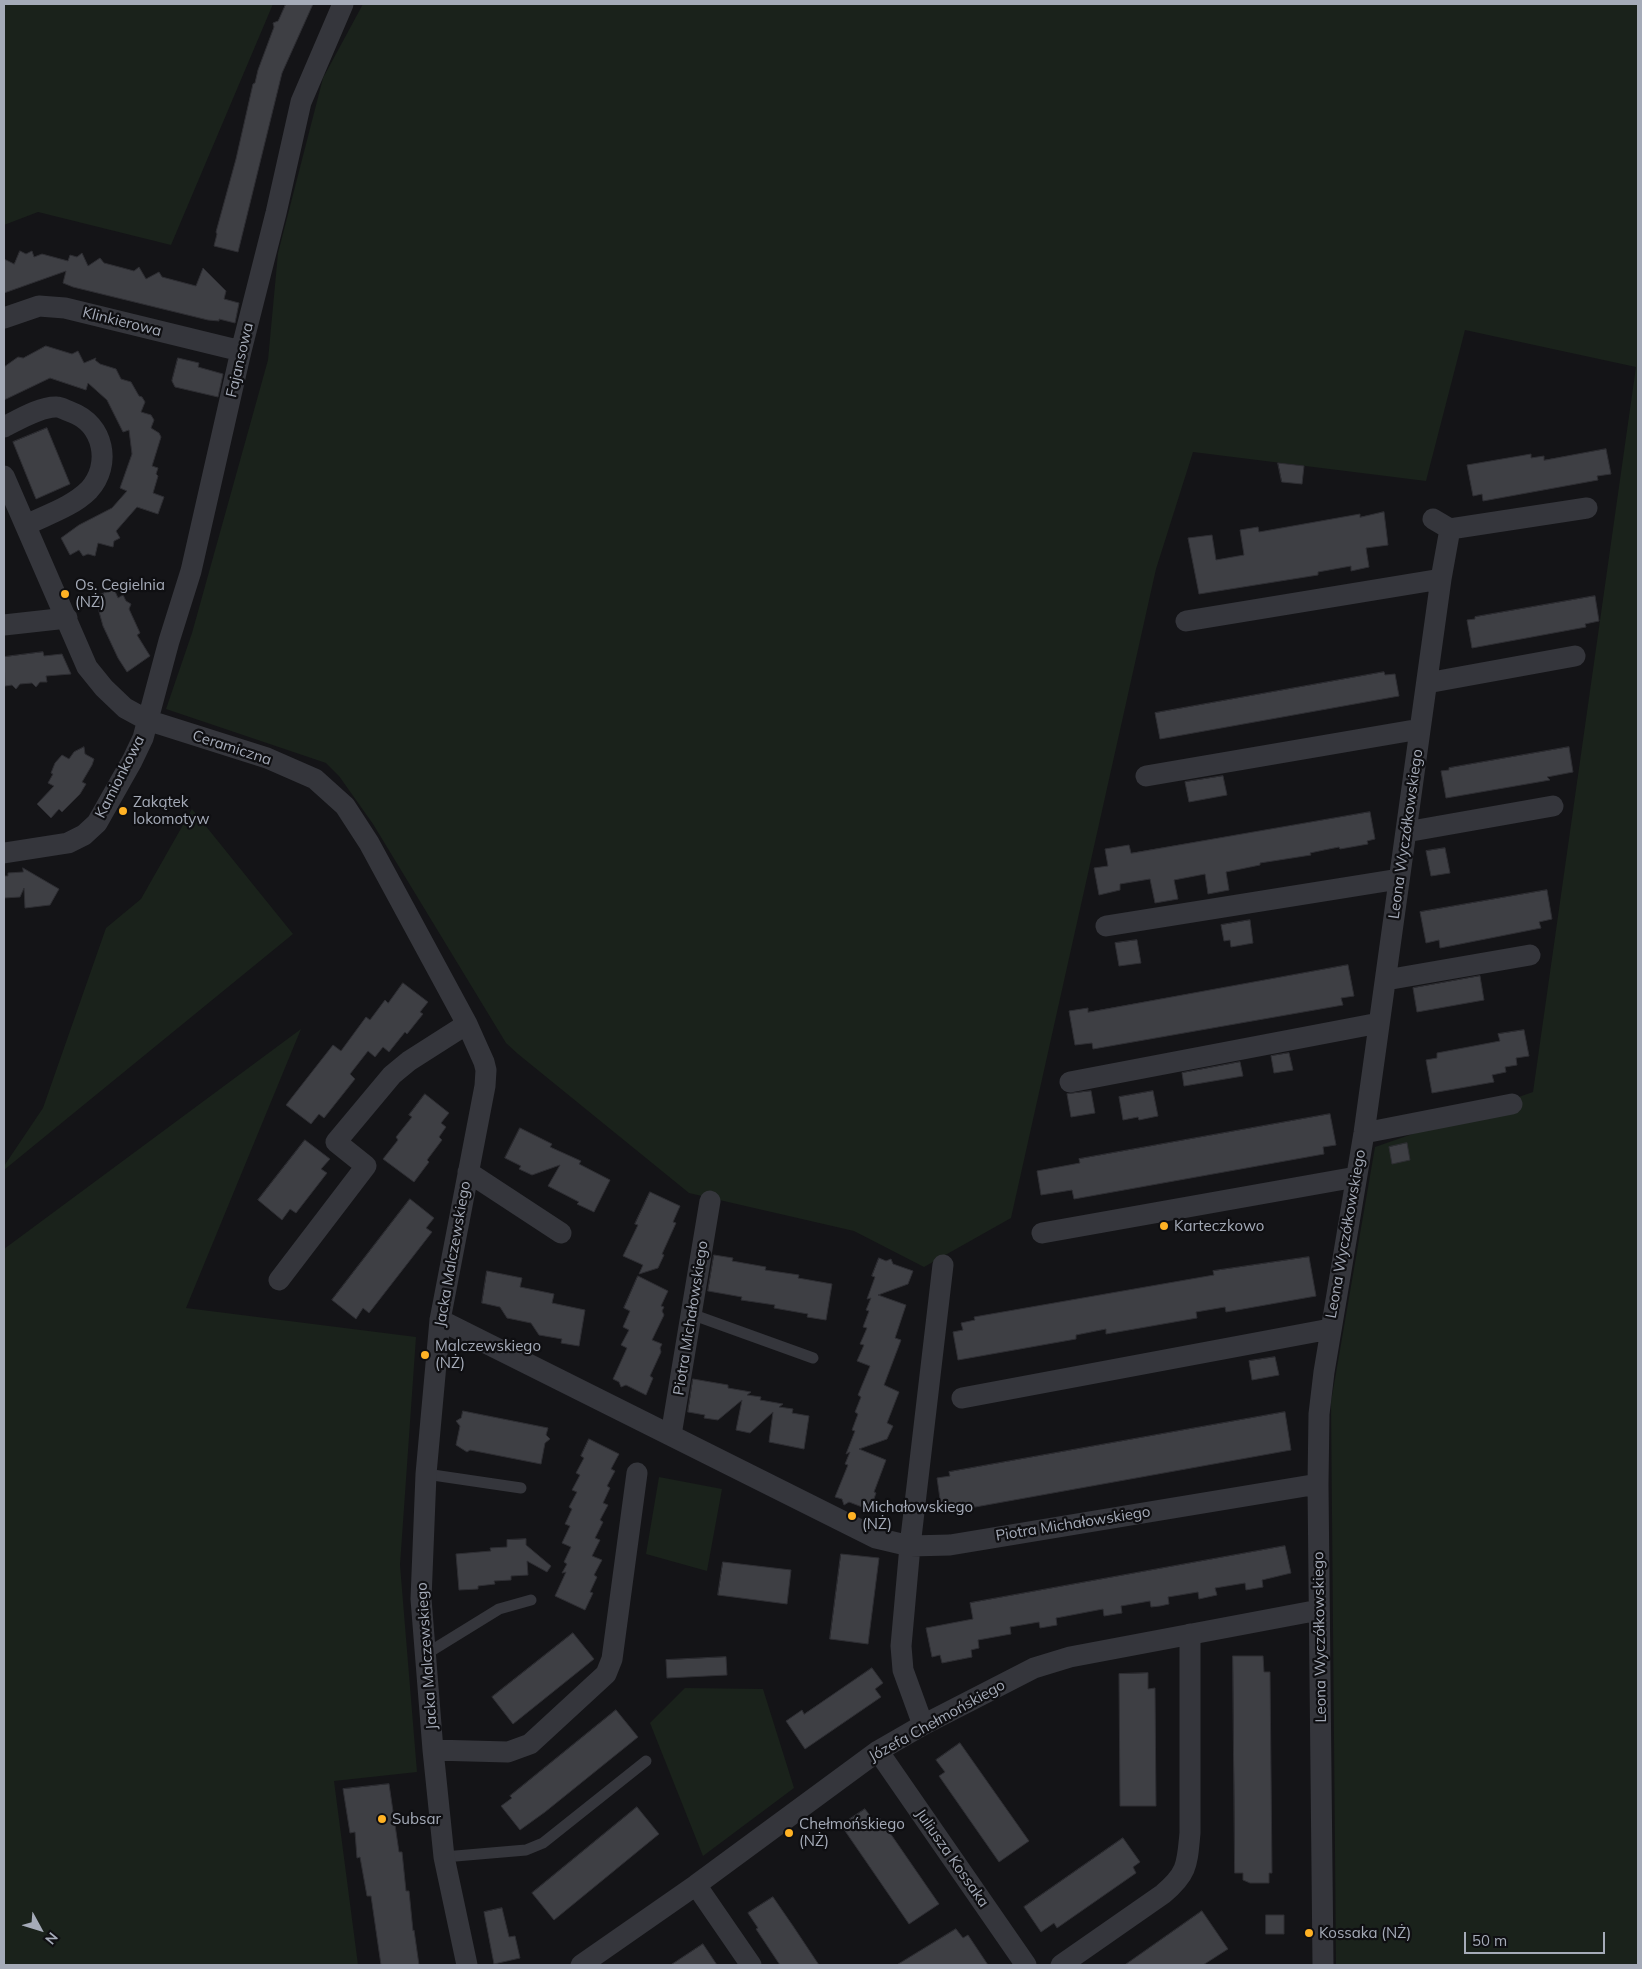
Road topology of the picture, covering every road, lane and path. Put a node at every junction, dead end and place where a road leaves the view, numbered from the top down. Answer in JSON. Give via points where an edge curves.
{"nodes":[{"id":1,"x":343,"y":4,"type":"edge"},
{"id":2,"x":4,"y":318,"type":"edge"},
{"id":3,"x":241,"y":351,"type":"junction"},
{"id":4,"x":4,"y":427,"type":"edge"},
{"id":5,"x":4,"y":477,"type":"edge"},
{"id":6,"x":1587,"y":508,"type":"dead end"},
{"id":7,"x":26,"y":525,"type":"junction"},
{"id":8,"x":1442,"y":580,"type":"junction"},
{"id":9,"x":67,"y":618,"type":"junction"},
{"id":10,"x":1186,"y":621,"type":"dead end"},
{"id":11,"x":4,"y":624,"type":"edge"},
{"id":12,"x":1575,"y":656,"type":"dead end"},
{"id":13,"x":1427,"y":683,"type":"junction"},
{"id":14,"x":147,"y":720,"type":"junction"},
{"id":15,"x":1420,"y":729,"type":"junction"},
{"id":16,"x":1146,"y":776,"type":"dead end"},
{"id":17,"x":1554,"y":806,"type":"dead end"},
{"id":18,"x":1406,"y":832,"type":"junction"},
{"id":19,"x":4,"y":853,"type":"edge"},
{"id":20,"x":1399,"y":879,"type":"junction"},
{"id":21,"x":1106,"y":926,"type":"dead end"},
{"id":22,"x":1530,"y":955,"type":"dead end"},
{"id":23,"x":1386,"y":980,"type":"junction"},
{"id":24,"x":1379,"y":1023,"type":"junction"},
{"id":25,"x":467,"y":1024,"type":"junction"},
{"id":26,"x":1070,"y":1082,"type":"dead end"},
{"id":27,"x":1512,"y":1104,"type":"dead end"},
{"id":28,"x":1364,"y":1133,"type":"junction"},
{"id":29,"x":468,"y":1172,"type":"junction"},
{"id":30,"x":1356,"y":1177,"type":"junction"},
{"id":31,"x":710,"y":1201,"type":"dead end"},
{"id":32,"x":562,"y":1233,"type":"dead end"},
{"id":33,"x":1042,"y":1233,"type":"dead end"},
{"id":34,"x":943,"y":1265,"type":"dead end"},
{"id":35,"x":279,"y":1280,"type":"dead end"},
{"id":36,"x":691,"y":1314,"type":"junction"},
{"id":37,"x":440,"y":1320,"type":"junction"},
{"id":38,"x":1330,"y":1329,"type":"junction"},
{"id":39,"x":813,"y":1358,"type":"dead end"},
{"id":40,"x":962,"y":1398,"type":"dead end"},
{"id":41,"x":671,"y":1435,"type":"junction"},
{"id":42,"x":637,"y":1473,"type":"dead end"},
{"id":43,"x":426,"y":1474,"type":"junction"},
{"id":44,"x":1318,"y":1484,"type":"junction"},
{"id":45,"x":522,"y":1488,"type":"dead end"},
{"id":46,"x":910,"y":1546,"type":"junction"},
{"id":47,"x":531,"y":1600,"type":"dead end"},
{"id":48,"x":1320,"y":1610,"type":"junction"},
{"id":49,"x":1190,"y":1634,"type":"junction"},
{"id":50,"x":426,"y":1654,"type":"junction"},
{"id":51,"x":924,"y":1725,"type":"junction"},
{"id":52,"x":432,"y":1750,"type":"junction"},
{"id":53,"x":878,"y":1751,"type":"junction"},
{"id":54,"x":646,"y":1761,"type":"dead end"},
{"id":55,"x":444,"y":1857,"type":"junction"},
{"id":56,"x":696,"y":1885,"type":"junction"},
{"id":57,"x":467,"y":1965,"type":"edge"},
{"id":58,"x":581,"y":1965,"type":"edge"},
{"id":59,"x":751,"y":1965,"type":"edge"},
{"id":60,"x":1026,"y":1965,"type":"edge"},
{"id":61,"x":1061,"y":1965,"type":"edge"},
{"id":62,"x":1323,"y":1965,"type":"edge"}],
"edges":[{"from":1,"to":3,"type":"street","name":"Fajansowa","via":[[301,102]]},
{"from":2,"to":3,"type":"street","name":"Klinkierowa","via":[[39,306],[65,308]]},
{"from":3,"to":14,"type":"street","name":"Fajansowa","via":[[192,571]]},
{"from":4,"to":7,"type":"street","via":[[34,412],[57,407],[82,416],[100,440],[100,471],[88,491],[75,502]]},
{"from":5,"to":7,"type":"street","name":"Ceramiczna"},
{"from":6,"to":8,"type":"street","name":"Leona Wyczółkowskiego","via":[[1442,524]]},
{"from":7,"to":9,"type":"street","name":"Ceramiczna"},
{"from":8,"to":10,"type":"street"},
{"from":8,"to":13,"type":"street","name":"Leona Wyczółkowskiego"},
{"from":9,"to":11,"type":"street"},
{"from":9,"to":14,"type":"street","name":"Ceramiczna","via":[[87,667],[126,708]]},
{"from":12,"to":13,"type":"street"},
{"from":13,"to":15,"type":"street","name":"Leona Wyczółkowskiego"},
{"from":14,"to":19,"type":"street","name":"Kamionkowa","via":[[132,761],[97,823],[68,843]]},
{"from":14,"to":25,"type":"street","name":"Ceramiczna","via":[[267,758],[315,779],[345,806],[369,843]]},
{"from":15,"to":16,"type":"street"},
{"from":15,"to":18,"type":"street","name":"Leona Wyczółkowskiego"},
{"from":17,"to":18,"type":"street"},
{"from":18,"to":20,"type":"street","name":"Leona Wyczółkowskiego"},
{"from":20,"to":21,"type":"street"},
{"from":20,"to":23,"type":"street","name":"Leona Wyczółkowskiego"},
{"from":22,"to":23,"type":"street"},
{"from":23,"to":24,"type":"street","name":"Leona Wyczółkowskiego"},
{"from":24,"to":26,"type":"street"},
{"from":24,"to":28,"type":"street","name":"Leona Wyczółkowskiego"},
{"from":25,"to":29,"type":"street","name":"Jacka Malczewskiego","via":[[486,1070]]},
{"from":25,"to":35,"type":"street","via":[[392,1075],[336,1142],[366,1166]]},
{"from":27,"to":28,"type":"street"},
{"from":28,"to":30,"type":"street","name":"Leona Wyczółkowskiego"},
{"from":29,"to":32,"type":"street"},
{"from":29,"to":37,"type":"street","name":"Jacka Malczewskiego"},
{"from":30,"to":33,"type":"street"},
{"from":30,"to":38,"type":"street","name":"Leona Wyczółkowskiego"},
{"from":31,"to":36,"type":"street","name":"Piotra Michałowskiego"},
{"from":34,"to":46,"type":"street"},
{"from":36,"to":39,"type":"lane"},
{"from":36,"to":41,"type":"street","name":"Piotra Michałowskiego"},
{"from":37,"to":41,"type":"street","name":"Piotra Michałowskiego"},
{"from":37,"to":43,"type":"street","name":"Jacka Malczewskiego"},
{"from":38,"to":40,"type":"street"},
{"from":38,"to":44,"type":"street","name":"Leona Wyczółkowskiego","via":[[1319,1414]]},
{"from":41,"to":46,"type":"street","name":"Piotra Michałowskiego","via":[[876,1538]]},
{"from":42,"to":52,"type":"street","via":[[612,1660],[606,1674],[530,1744],[508,1752]]},
{"from":43,"to":45,"type":"lane"},
{"from":43,"to":50,"type":"street","name":"Jacka Malczewskiego","via":[[420,1599]]},
{"from":44,"to":46,"type":"street","name":"Piotra Michałowskiego","via":[[950,1545]]},
{"from":44,"to":48,"type":"street","name":"Leona Wyczółkowskiego"},
{"from":46,"to":51,"type":"street","via":[[901,1646],[903,1670]]},
{"from":47,"to":50,"type":"lane","via":[[499,1609]]},
{"from":48,"to":49,"type":"street","name":"Józefa Chełmońskiego"},
{"from":48,"to":62,"type":"street","name":"Leona Wyczółkowskiego"},
{"from":49,"to":51,"type":"street","name":"Józefa Chełmońskiego","via":[[1070,1657],[1034,1668]]},
{"from":49,"to":61,"type":"street","via":[[1190,1833],[1184,1872],[1163,1894]]},
{"from":50,"to":52,"type":"street","name":"Jacka Malczewskiego"},
{"from":51,"to":53,"type":"street","name":"Józefa Chełmońskiego"},
{"from":52,"to":55,"type":"street","name":"Jacka Malczewskiego"},
{"from":53,"to":56,"type":"street","name":"Józefa Chełmońskiego"},
{"from":53,"to":60,"type":"street","name":"Juliusza Kossaka"},
{"from":54,"to":55,"type":"lane","via":[[542,1842],[526,1850]]},
{"from":55,"to":57,"type":"street","name":"Jacka Malczewskiego"},
{"from":56,"to":58,"type":"street","name":"Józefa Chełmońskiego"},
{"from":56,"to":59,"type":"street"}]}
